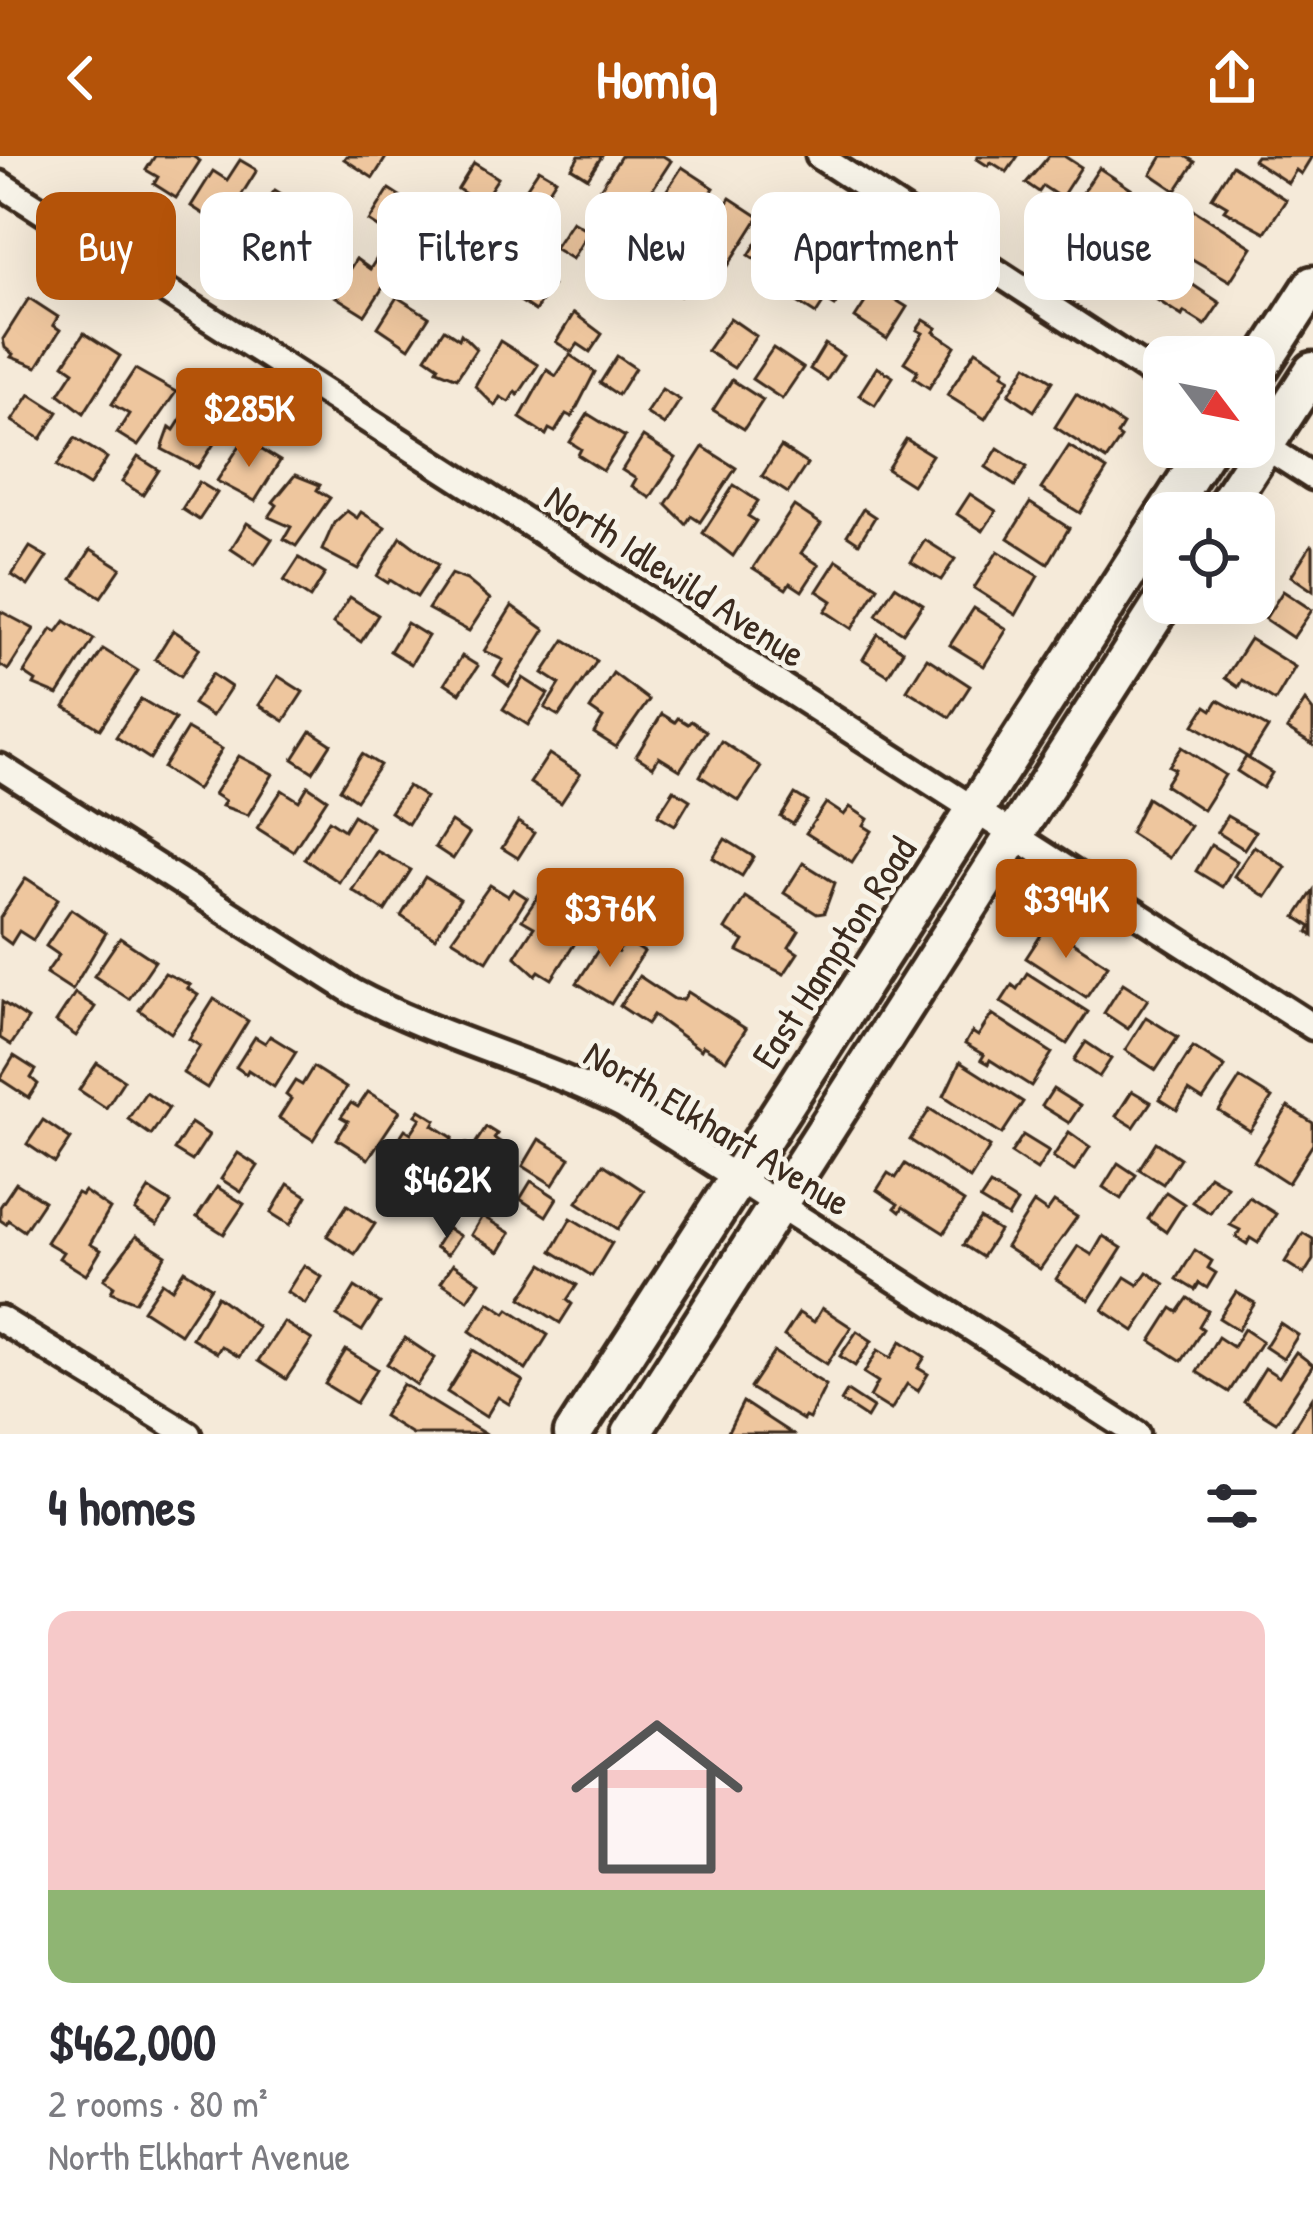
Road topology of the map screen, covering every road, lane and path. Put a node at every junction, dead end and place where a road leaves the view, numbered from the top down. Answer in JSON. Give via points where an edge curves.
{"nodes":[{"id":1,"x":819,"y":156,"type":"edge"},
{"id":2,"x":0,"y":184,"type":"edge"},
{"id":3,"x":1313,"y":285,"type":"edge"},
{"id":4,"x":1275,"y":344,"type":"edge"},
{"id":5,"x":1143,"y":367,"type":"edge"},
{"id":6,"x":1313,"y":370,"type":"edge"},
{"id":7,"x":1275,"y":421,"type":"edge"},
{"id":8,"x":1275,"y":452,"type":"edge"},
{"id":9,"x":1313,"y":477,"type":"edge"},
{"id":10,"x":1143,"y":548,"type":"edge"},
{"id":11,"x":1149,"y":624,"type":"edge"},
{"id":12,"x":0,"y":766,"type":"edge"},
{"id":13,"x":975,"y":810,"type":"junction"},
{"id":14,"x":1014,"y":834,"type":"junction"},
{"id":15,"x":1313,"y":1028,"type":"edge"},
{"id":16,"x":739,"y":1176,"type":"junction"},
{"id":17,"x":781,"y":1203,"type":"junction"},
{"id":18,"x":0,"y":1319,"type":"edge"},
{"id":19,"x":188,"y":1434,"type":"edge"},
{"id":20,"x":573,"y":1434,"type":"edge"},
{"id":21,"x":632,"y":1434,"type":"edge"},
{"id":22,"x":1137,"y":1434,"type":"edge"}],
"edges":[{"from":1,"to":5,"type":"street"},
{"from":2,"to":13,"type":"street","name":"North Idlewild Avenue"},
{"from":3,"to":4,"type":"main road"},
{"from":6,"to":7,"type":"main road"},
{"from":8,"to":9,"type":"street"},
{"from":10,"to":13,"type":"main road","name":"East Hampton Road"},
{"from":11,"to":14,"type":"main road"},
{"from":12,"to":16,"type":"street","name":"North Elkhart Avenue","via":[[353,992],[404,1019],[560,1074]]},
{"from":13,"to":14,"type":"street","name":"North Idlewild Avenue"},
{"from":13,"to":16,"type":"main road","name":"East Hampton Road"},
{"from":14,"to":15,"type":"street","name":"North Idlewild Avenue"},
{"from":14,"to":17,"type":"main road"},
{"from":16,"to":17,"type":"street","name":"North Elkhart Avenue"},
{"from":16,"to":20,"type":"main road","name":"East Hampton Road"},
{"from":17,"to":21,"type":"main road"},
{"from":17,"to":22,"type":"street","name":"North Elkhart Avenue"},
{"from":18,"to":19,"type":"street"}]}
